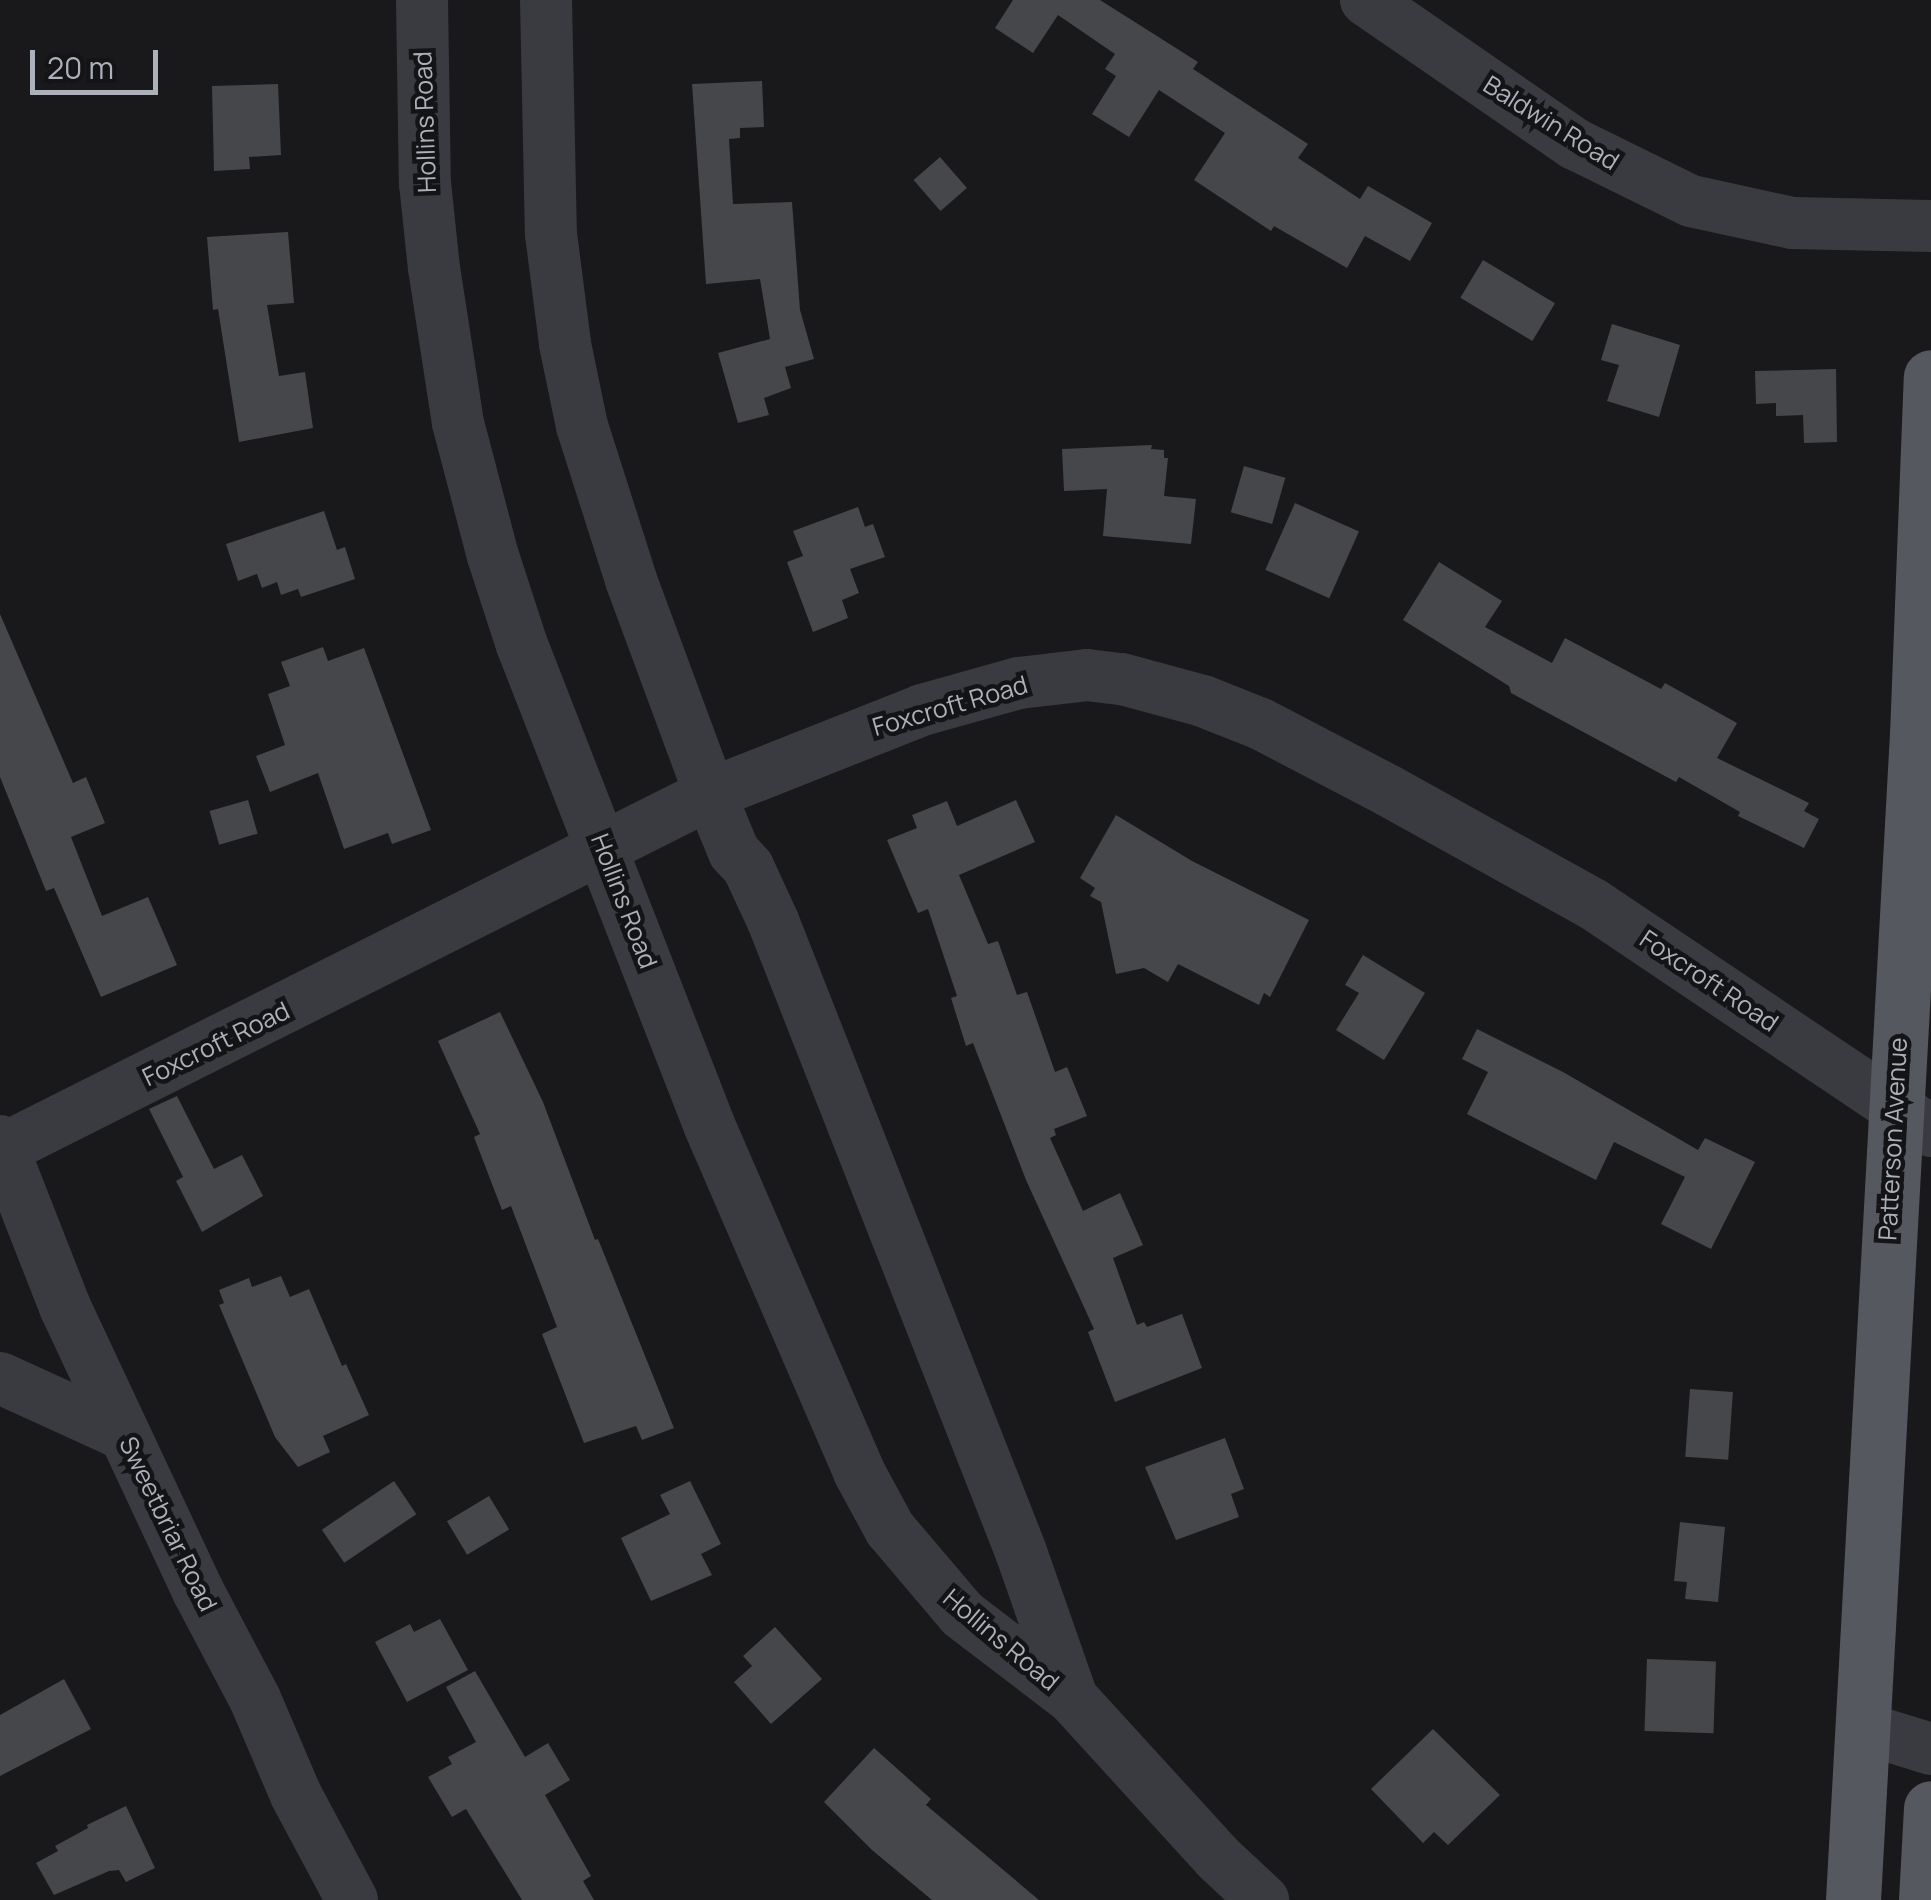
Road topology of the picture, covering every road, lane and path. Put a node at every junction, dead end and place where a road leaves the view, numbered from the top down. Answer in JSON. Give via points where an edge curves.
{"nodes":[{"id":1,"x":422,"y":0,"type":"edge"},
{"id":2,"x":546,"y":0,"type":"edge"},
{"id":3,"x":1366,"y":0,"type":"edge"},
{"id":4,"x":1931,"y":226,"type":"edge"},
{"id":5,"x":1931,"y":377,"type":"edge"},
{"id":6,"x":710,"y":794,"type":"junction"},
{"id":7,"x":604,"y":851,"type":"junction"},
{"id":8,"x":1913,"y":1118,"type":"edge"},
{"id":9,"x":2,"y":1145,"type":"edge"},
{"id":10,"x":0,"y":1378,"type":"edge"},
{"id":11,"x":124,"y":1435,"type":"junction"},
{"id":12,"x":1072,"y":1698,"type":"junction"},
{"id":13,"x":1863,"y":1728,"type":"junction"},
{"id":14,"x":1931,"y":1749,"type":"edge"},
{"id":15,"x":1931,"y":1808,"type":"edge"},
{"id":16,"x":352,"y":1900,"type":"edge"},
{"id":17,"x":1264,"y":1900,"type":"edge"},
{"id":18,"x":1853,"y":1900,"type":"edge"},
{"id":19,"x":1926,"y":1900,"type":"edge"}],
"edges":[{"from":1,"to":7,"type":"street","name":"Hollins Road","via":[[425,183],[458,423],[522,645]]},
{"from":2,"to":6,"type":"street","name":"Hollins Road","via":[[552,234],[568,361],[632,580]]},
{"from":3,"to":4,"type":"street","name":"Baldwin Road","via":[[1575,144],[1691,201],[1792,223]]},
{"from":5,"to":8,"type":"main road","name":"Patterson Avenue","via":[[1917,735]]},
{"from":6,"to":7,"type":"street","name":"Foxcroft Road"},
{"from":6,"to":8,"type":"street","name":"Foxcroft Road","via":[[922,710],[1019,683],[1122,679],[1262,724],[1525,866],[1593,904]]},
{"from":6,"to":12,"type":"street","name":"Hollins Road","via":[[780,939]]},
{"from":7,"to":9,"type":"street","name":"Foxcroft Road"},
{"from":7,"to":12,"type":"street","name":"Hollins Road","via":[[710,1127],[890,1530],[962,1614]]},
{"from":8,"to":13,"type":"main road","name":"Patterson Avenue"},
{"from":9,"to":11,"type":"street","name":"Sweetbriar Road","via":[[64,1308]]},
{"from":10,"to":11,"type":"street"},
{"from":11,"to":16,"type":"street","name":"Sweetbriar Road"},
{"from":12,"to":17,"type":"street","name":"Hollins Road"},
{"from":13,"to":14,"type":"street"},
{"from":13,"to":18,"type":"main road","name":"Patterson Avenue"},
{"from":15,"to":19,"type":"main road"}]}
